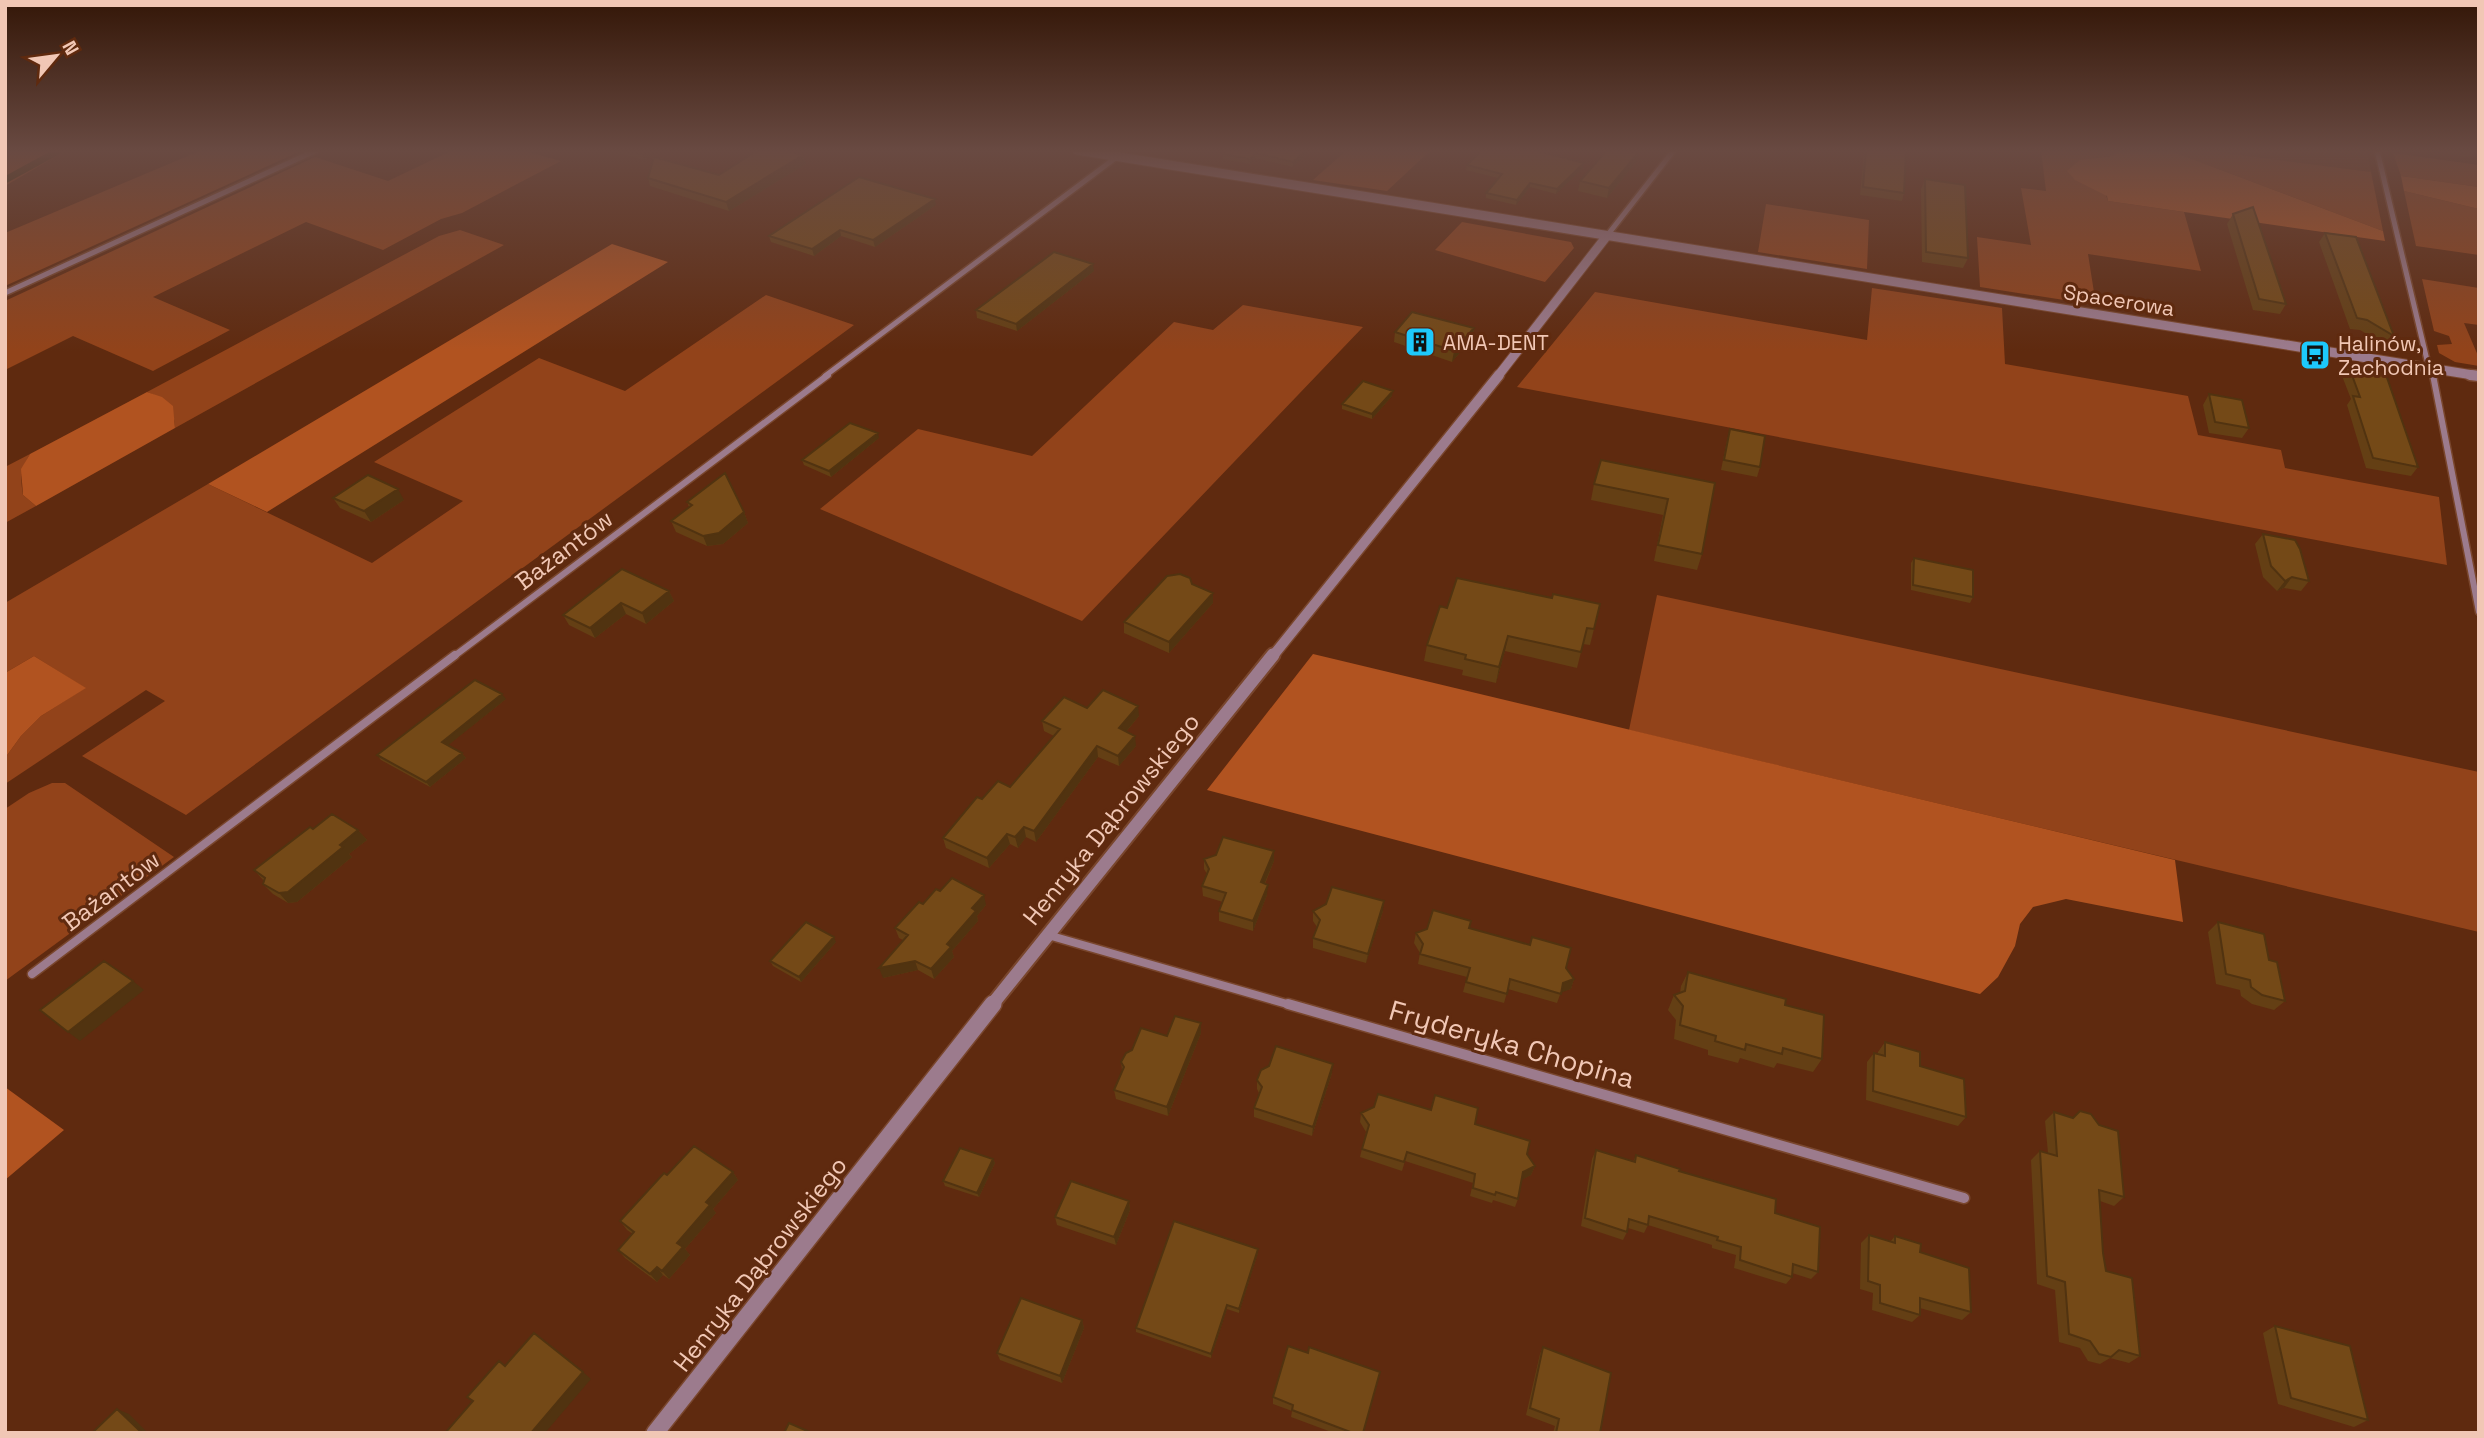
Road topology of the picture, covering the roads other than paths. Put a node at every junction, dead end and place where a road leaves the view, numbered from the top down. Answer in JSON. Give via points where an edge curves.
{"nodes":[{"id":1,"x":171,"y":217,"type":"edge"},
{"id":2,"x":1040,"y":217,"type":"edge"},
{"id":3,"x":1486,"y":217,"type":"edge"},
{"id":4,"x":1622,"y":217,"type":"edge"},
{"id":5,"x":2393,"y":217,"type":"edge"},
{"id":6,"x":1606,"y":237,"type":"junction"},
{"id":7,"x":5,"y":293,"type":"edge"},
{"id":8,"x":2429,"y":368,"type":"junction"},
{"id":9,"x":2479,"y":376,"type":"edge"},
{"id":10,"x":2479,"y":612,"type":"edge"},
{"id":11,"x":1047,"y":935,"type":"junction"},
{"id":12,"x":32,"y":974,"type":"dead end"},
{"id":13,"x":1964,"y":1198,"type":"dead end"},
{"id":14,"x":655,"y":1433,"type":"edge"}],
"edges":[{"from":1,"to":7,"type":"street"},
{"from":2,"to":12,"type":"street","name":"Bażantów"},
{"from":3,"to":6,"type":"street"},
{"from":4,"to":6,"type":"street"},
{"from":5,"to":8,"type":"street"},
{"from":6,"to":8,"type":"street","name":"Spacerowa"},
{"from":6,"to":11,"type":"street","name":"Henryka Dąbrowskiego"},
{"from":8,"to":9,"type":"street","name":"Spacerowa"},
{"from":8,"to":10,"type":"street"},
{"from":11,"to":13,"type":"street","name":"Fryderyka Chopina"},
{"from":11,"to":14,"type":"street","name":"Henryka Dąbrowskiego"}]}
